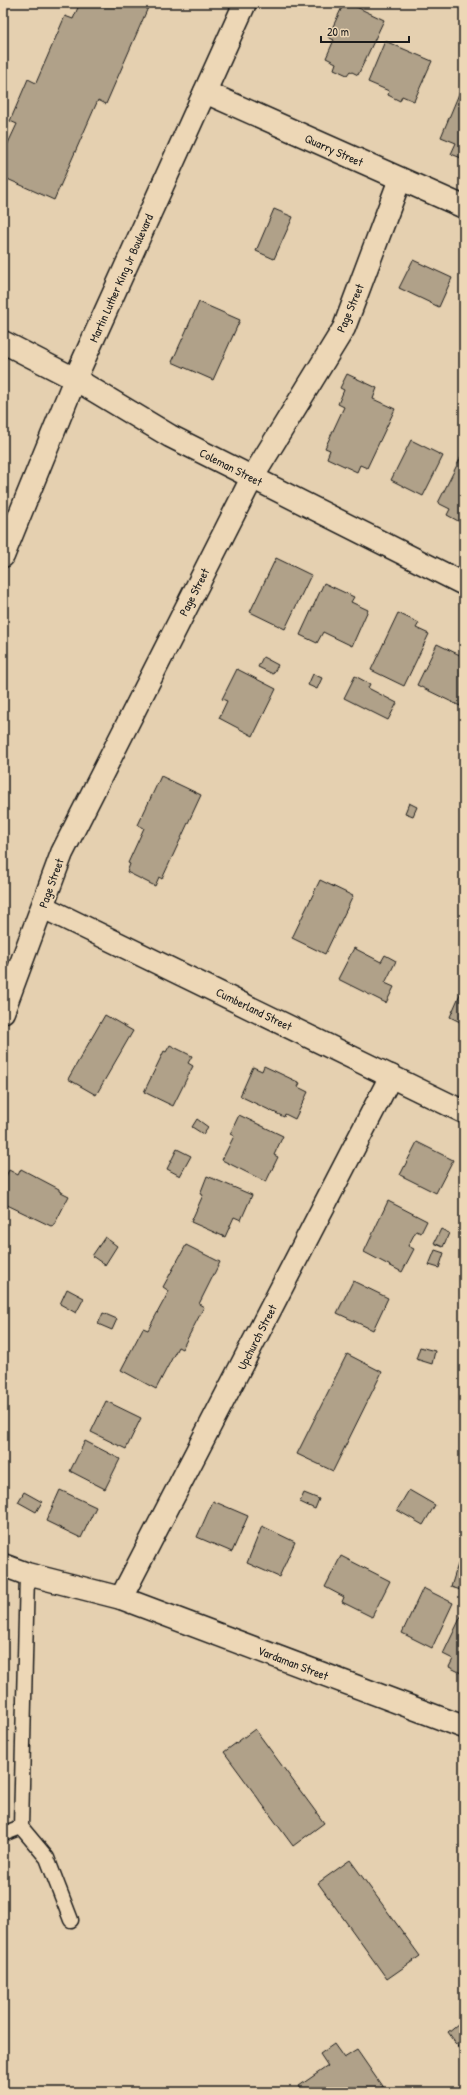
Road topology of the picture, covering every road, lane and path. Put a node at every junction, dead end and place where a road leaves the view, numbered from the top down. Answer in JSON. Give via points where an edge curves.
{"nodes":[{"id":1,"x":245,"y":3,"type":"edge"},
{"id":2,"x":205,"y":92,"type":"junction"},
{"id":3,"x":400,"y":179,"type":"junction"},
{"id":4,"x":464,"y":207,"type":"edge"},
{"id":5,"x":3,"y":342,"type":"edge"},
{"id":6,"x":75,"y":379,"type":"junction"},
{"id":7,"x":252,"y":478,"type":"junction"},
{"id":8,"x":3,"y":556,"type":"edge"},
{"id":9,"x":464,"y":584,"type":"edge"},
{"id":10,"x":43,"y":907,"type":"junction"},
{"id":11,"x":3,"y":1012,"type":"edge"},
{"id":12,"x":391,"y":1076,"type":"junction"},
{"id":13,"x":464,"y":1112,"type":"edge"},
{"id":14,"x":3,"y":1565,"type":"edge"},
{"id":15,"x":27,"y":1574,"type":"junction"},
{"id":16,"x":121,"y":1598,"type":"junction"},
{"id":17,"x":464,"y":1727,"type":"edge"},
{"id":18,"x":21,"y":1827,"type":"junction"},
{"id":19,"x":3,"y":1834,"type":"edge"},
{"id":20,"x":71,"y":1920,"type":"dead end"}],
"edges":[{"from":1,"to":2,"type":"street","name":"Martin Luther King Jr Boulevard"},
{"from":2,"to":3,"type":"street","name":"Quarry Street"},
{"from":2,"to":6,"type":"street","name":"Martin Luther King Jr Boulevard"},
{"from":3,"to":4,"type":"street","name":"Quarry Street"},
{"from":3,"to":7,"type":"street","name":"Page Street","via":[[344,328]]},
{"from":5,"to":6,"type":"street","name":"Coleman Street"},
{"from":6,"to":7,"type":"street","name":"Coleman Street","via":[[170,436]]},
{"from":6,"to":8,"type":"street","name":"Martin Luther King Jr Boulevard"},
{"from":7,"to":9,"type":"street","name":"Coleman Street"},
{"from":7,"to":10,"type":"street","name":"Page Street","via":[[62,853]]},
{"from":10,"to":11,"type":"street","name":"Page Street"},
{"from":10,"to":12,"type":"street","name":"Cumberland Street"},
{"from":12,"to":13,"type":"street","name":"Cumberland Street"},
{"from":12,"to":16,"type":"street","name":"Upchurch Street"},
{"from":14,"to":15,"type":"street","name":"Vardaman Street"},
{"from":15,"to":16,"type":"street","name":"Vardaman Street"},
{"from":15,"to":18,"type":"lane"},
{"from":16,"to":17,"type":"street","name":"Vardaman Street"},
{"from":18,"to":19,"type":"lane"},
{"from":18,"to":20,"type":"lane","via":[[47,1858]]}]}
